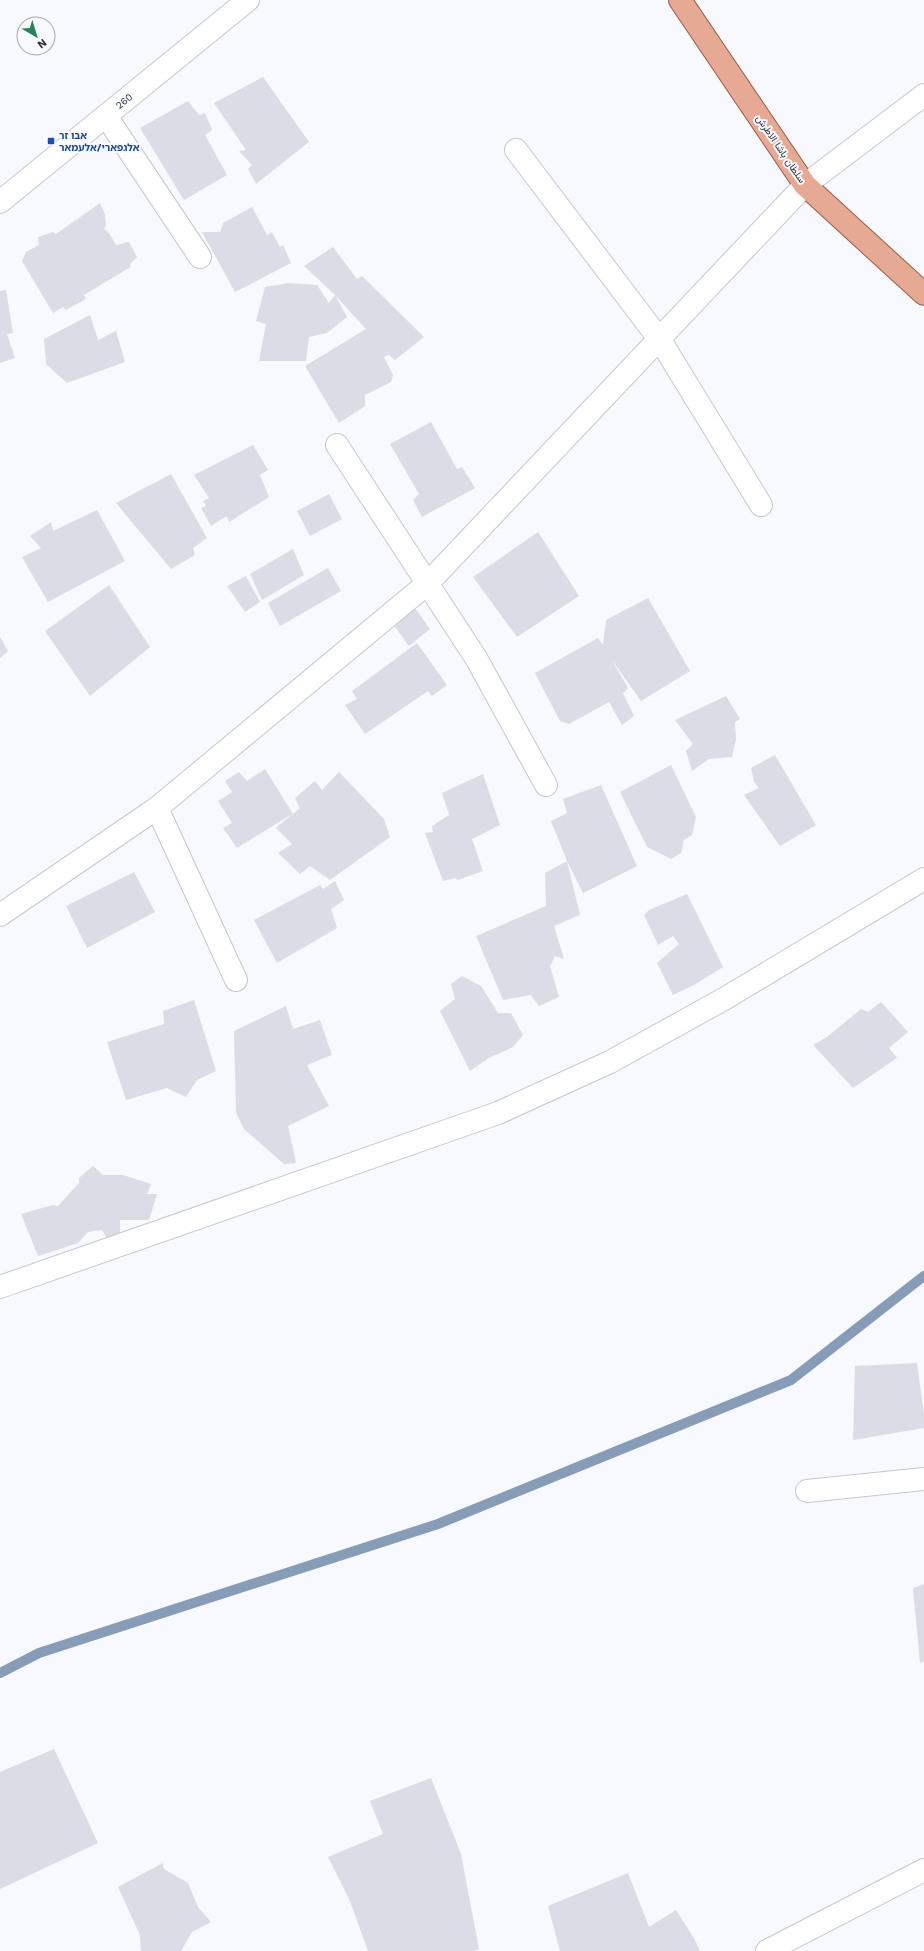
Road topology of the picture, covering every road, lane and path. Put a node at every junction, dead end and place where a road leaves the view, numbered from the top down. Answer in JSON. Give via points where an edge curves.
{"nodes":[{"id":1,"x":248,"y":0,"type":"edge"},
{"id":2,"x":680,"y":0,"type":"edge"},
{"id":3,"x":924,"y":95,"type":"edge"},
{"id":4,"x":106,"y":116,"type":"junction"},
{"id":5,"x":516,"y":150,"type":"dead end"},
{"id":6,"x":805,"y":185,"type":"junction"},
{"id":7,"x":0,"y":202,"type":"edge"},
{"id":8,"x":200,"y":257,"type":"dead end"},
{"id":9,"x":924,"y":294,"type":"edge"},
{"id":10,"x":660,"y":340,"type":"junction"},
{"id":11,"x":337,"y":445,"type":"dead end"},
{"id":12,"x":761,"y":505,"type":"dead end"},
{"id":13,"x":428,"y":583,"type":"junction"},
{"id":14,"x":546,"y":785,"type":"dead end"},
{"id":15,"x":157,"y":808,"type":"junction"},
{"id":16,"x":924,"y":879,"type":"edge"},
{"id":17,"x":0,"y":915,"type":"edge"},
{"id":18,"x":236,"y":980,"type":"dead end"},
{"id":19,"x":0,"y":1288,"type":"edge"},
{"id":20,"x":924,"y":1479,"type":"edge"},
{"id":21,"x":807,"y":1491,"type":"dead end"},
{"id":22,"x":924,"y":1870,"type":"edge"},
{"id":23,"x":767,"y":1951,"type":"edge"}],
"edges":[{"from":1,"to":4,"type":"street","name":"260"},
{"from":2,"to":6,"type":"main road","name":"سلطان باشا الاطرش"},
{"from":3,"to":6,"type":"street"},
{"from":4,"to":7,"type":"street","name":"260"},
{"from":4,"to":8,"type":"street"},
{"from":5,"to":10,"type":"street"},
{"from":6,"to":9,"type":"main road","name":"سلطان باشا الاطرش"},
{"from":6,"to":10,"type":"street"},
{"from":10,"to":12,"type":"street"},
{"from":10,"to":13,"type":"street"},
{"from":11,"to":13,"type":"street"},
{"from":13,"to":14,"type":"street","via":[[476,658]]},
{"from":13,"to":15,"type":"street"},
{"from":15,"to":17,"type":"street"},
{"from":15,"to":18,"type":"street"},
{"from":16,"to":19,"type":"street","via":[[724,999],[610,1062],[498,1112]]},
{"from":20,"to":21,"type":"street"},
{"from":22,"to":23,"type":"street"}]}
